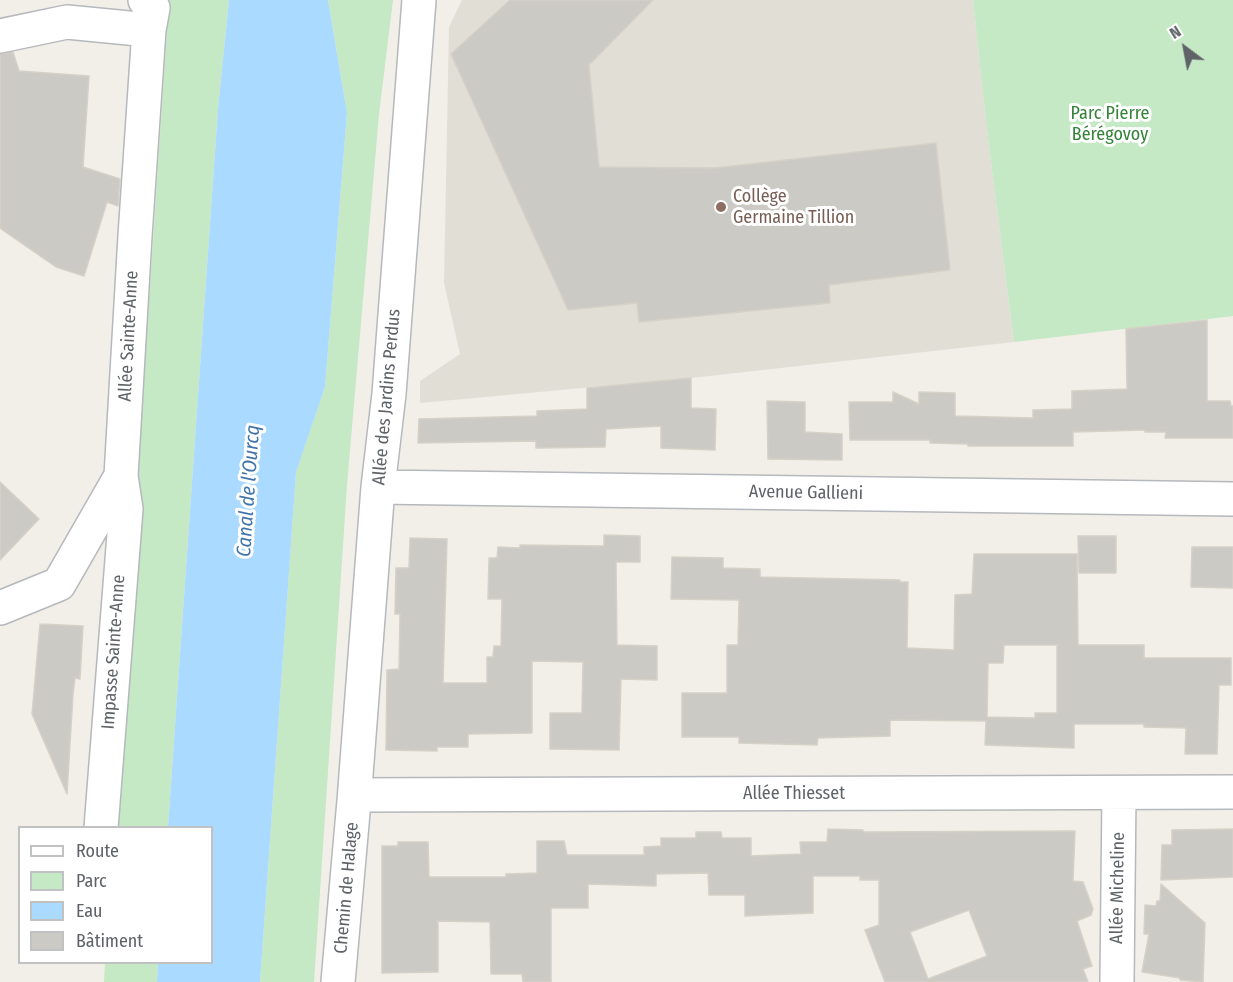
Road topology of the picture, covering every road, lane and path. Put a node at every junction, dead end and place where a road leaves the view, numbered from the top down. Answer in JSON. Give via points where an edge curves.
{"nodes":[{"id":1,"x":419,"y":0,"type":"edge"},
{"id":2,"x":149,"y":12,"type":"edge"},
{"id":3,"x":0,"y":36,"type":"edge"},
{"id":4,"x":121,"y":476,"type":"junction"},
{"id":5,"x":378,"y":487,"type":"junction"},
{"id":6,"x":1233,"y":499,"type":"edge"},
{"id":7,"x":0,"y":608,"type":"edge"},
{"id":8,"x":1233,"y":792,"type":"edge"},
{"id":9,"x":1119,"y":793,"type":"junction"},
{"id":10,"x":355,"y":795,"type":"junction"},
{"id":11,"x":101,"y":826,"type":"edge"},
{"id":12,"x":338,"y":982,"type":"edge"},
{"id":13,"x":1117,"y":982,"type":"edge"}],
"edges":[{"from":1,"to":5,"type":"street","name":"Allée des Jardins Perdus","via":[[389,394]]},
{"from":2,"to":3,"type":"street","via":[[67,22]]},
{"from":2,"to":4,"type":"street","name":"Allée Sainte-Anne"},
{"from":4,"to":7,"type":"street","name":"Allée Sainte-Anne","via":[[59,584]]},
{"from":4,"to":11,"type":"street","name":"Impasse Sainte-Anne","via":[[126,509]]},
{"from":5,"to":6,"type":"street","name":"Avenue Gallieni"},
{"from":5,"to":10,"type":"street","name":"Allée des Jardins Perdus"},
{"from":8,"to":9,"type":"street","name":"Allée Thiesset"},
{"from":9,"to":10,"type":"street","name":"Allée Thiesset"},
{"from":9,"to":13,"type":"street","name":"Allée Micheline"},
{"from":10,"to":12,"type":"street","name":"Chemin de Halage"}]}
